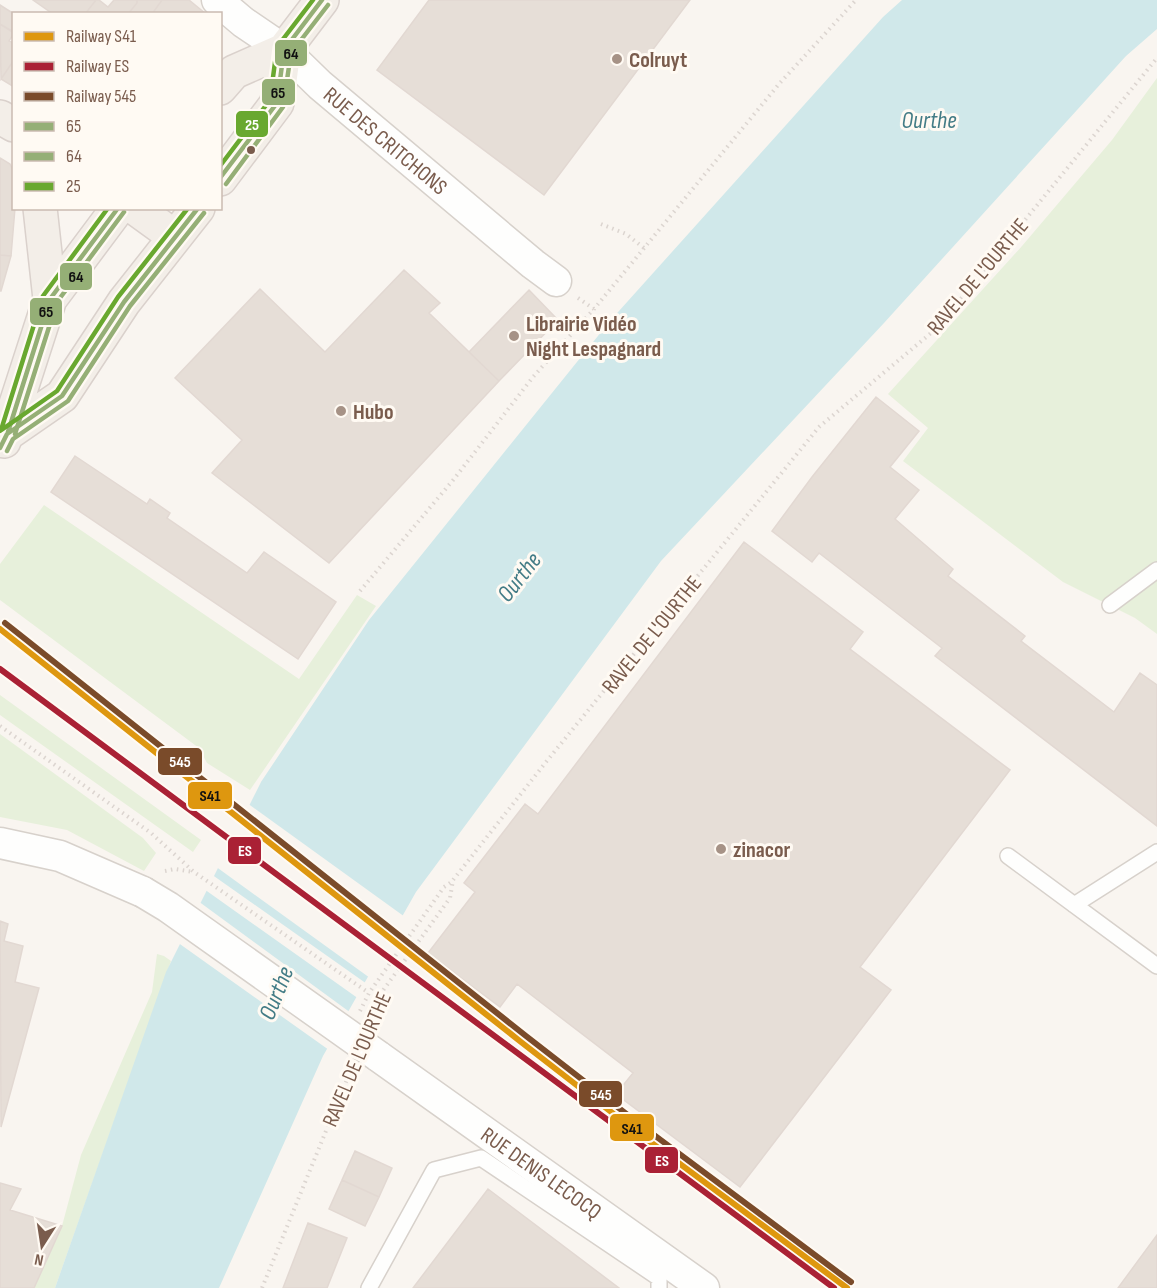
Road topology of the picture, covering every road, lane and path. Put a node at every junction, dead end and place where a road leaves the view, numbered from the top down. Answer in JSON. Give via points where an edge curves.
{"nodes":[{"id":1,"x":217,"y":0,"type":"edge"},
{"id":2,"x":322,"y":0,"type":"edge"},
{"id":3,"x":856,"y":0,"type":"edge"},
{"id":4,"x":284,"y":50,"type":"junction"},
{"id":5,"x":1157,"y":58,"type":"edge"},
{"id":6,"x":222,"y":86,"type":"edge"},
{"id":7,"x":222,"y":176,"type":"edge"},
{"id":8,"x":40,"y":210,"type":"edge"},
{"id":9,"x":117,"y":210,"type":"edge"},
{"id":10,"x":138,"y":210,"type":"edge"},
{"id":11,"x":196,"y":210,"type":"edge"},
{"id":12,"x":601,"y":224,"type":"dead end"},
{"id":13,"x":175,"y":237,"type":"junction"},
{"id":14,"x":644,"y":248,"type":"junction"},
{"id":15,"x":556,"y":281,"type":"dead end"},
{"id":16,"x":50,"y":299,"type":"junction"},
{"id":17,"x":4,"y":441,"type":"edge"},
{"id":18,"x":1157,"y":570,"type":"edge"},
{"id":19,"x":360,"y":591,"type":"dead end"},
{"id":20,"x":1110,"y":605,"type":"dead end"},
{"id":21,"x":0,"y":726,"type":"edge"},
{"id":22,"x":0,"y":843,"type":"edge"},
{"id":23,"x":1157,"y":852,"type":"edge"},
{"id":24,"x":1008,"y":856,"type":"dead end"},
{"id":25,"x":194,"y":872,"type":"junction"},
{"id":26,"x":453,"y":880,"type":"junction"},
{"id":27,"x":153,"y":882,"type":"junction"},
{"id":28,"x":1074,"y":905,"type":"junction"},
{"id":29,"x":1157,"y":966,"type":"edge"},
{"id":30,"x":369,"y":993,"type":"junction"},
{"id":31,"x":357,"y":1017,"type":"dead end"},
{"id":32,"x":368,"y":1024,"type":"dead end"},
{"id":33,"x":366,"y":1060,"type":"junction"},
{"id":34,"x":262,"y":1288,"type":"edge"},
{"id":35,"x":369,"y":1288,"type":"edge"},
{"id":36,"x":659,"y":1288,"type":"edge"},
{"id":37,"x":704,"y":1288,"type":"edge"}],
"edges":[{"from":1,"to":4,"type":"street","name":"RUE DES CRITCHONS"},
{"from":2,"to":4,"type":"main road"},
{"from":3,"to":14,"type":"path","via":[[779,84]]},
{"from":4,"to":6,"type":"main road","via":[[234,72]]},
{"from":4,"to":7,"type":"main road","via":[[277,103]]},
{"from":4,"to":15,"type":"street","name":"RUE DES CRITCHONS","via":[[320,86]]},
{"from":5,"to":26,"type":"path","name":"RAVEL DE L'OURTHE","via":[[937,328],[819,427]]},
{"from":8,"to":16,"type":"main road"},
{"from":9,"to":16,"type":"main road"},
{"from":10,"to":13,"type":"main road"},
{"from":11,"to":13,"type":"main road"},
{"from":12,"to":14,"type":"path","via":[[626,234]]},
{"from":13,"to":17,"type":"main road","via":[[124,302],[62,396]]},
{"from":14,"to":19,"type":"path","via":[[533,377]]},
{"from":16,"to":17,"type":"main road"},
{"from":18,"to":20,"type":"lane"},
{"from":21,"to":25,"type":"path","via":[[151,832]]},
{"from":22,"to":27,"type":"street","name":"RUE DENIS LECOCQ"},
{"from":23,"to":28,"type":"lane"},
{"from":24,"to":28,"type":"lane"},
{"from":25,"to":27,"type":"path","via":[[175,869]]},
{"from":25,"to":30,"type":"path"},
{"from":26,"to":30,"type":"path","via":[[444,887]]},
{"from":26,"to":32,"type":"path","name":"RAVEL DE L'OURTHE","via":[[450,898],[379,996]]},
{"from":27,"to":33,"type":"street","name":"RUE DENIS LECOCQ","bridge":true,"via":[[168,907]]},
{"from":28,"to":29,"type":"lane"},
{"from":30,"to":31,"type":"path"},
{"from":33,"to":34,"type":"path","name":"RAVEL DE L'OURTHE"},
{"from":33,"to":37,"type":"street","name":"RUE DENIS LECOCQ","via":[[402,1075]]},
{"from":35,"to":36,"type":"lane","via":[[434,1170],[481,1158],[659,1278]]}]}
